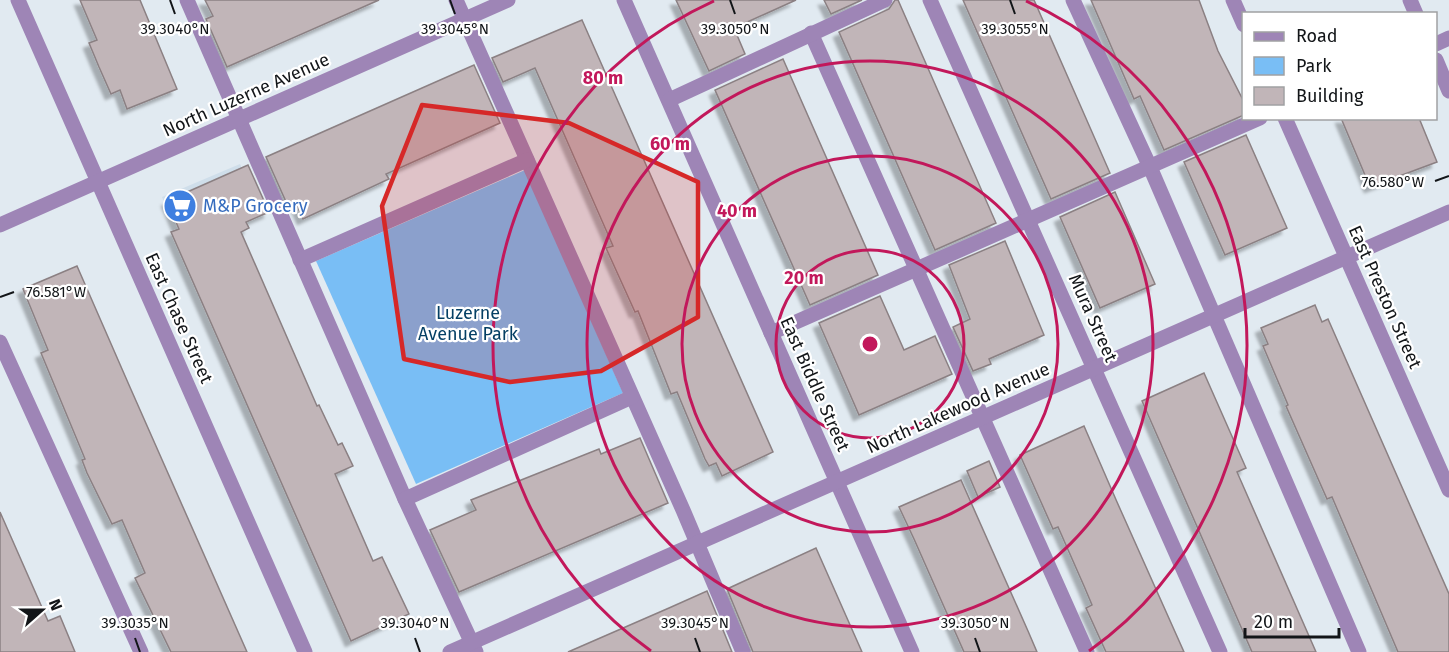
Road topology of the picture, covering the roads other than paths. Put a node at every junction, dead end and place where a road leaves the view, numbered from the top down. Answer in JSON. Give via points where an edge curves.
{"nodes":[{"id":1,"x":18,"y":0,"type":"edge"},
{"id":2,"x":187,"y":0,"type":"edge"},
{"id":3,"x":456,"y":0,"type":"edge"},
{"id":4,"x":508,"y":0,"type":"edge"},
{"id":5,"x":624,"y":0,"type":"edge"},
{"id":6,"x":885,"y":0,"type":"edge"},
{"id":7,"x":930,"y":0,"type":"edge"},
{"id":8,"x":1073,"y":0,"type":"edge"},
{"id":9,"x":1233,"y":0,"type":"edge"},
{"id":10,"x":465,"y":20,"type":"junction"},
{"id":11,"x":1242,"y":20,"type":"edge"},
{"id":12,"x":811,"y":33,"type":"junction"},
{"id":13,"x":1437,"y":62,"type":"edge"},
{"id":14,"x":1449,"y":92,"type":"edge"},
{"id":15,"x":669,"y":100,"type":"junction"},
{"id":16,"x":239,"y":120,"type":"junction"},
{"id":17,"x":1256,"y":120,"type":"edge"},
{"id":18,"x":1286,"y":120,"type":"edge"},
{"id":19,"x":527,"y":160,"type":"junction"},
{"id":20,"x":1150,"y":167,"type":"junction"},
{"id":21,"x":98,"y":182,"type":"junction"},
{"id":22,"x":1449,"y":212,"type":"edge"},
{"id":23,"x":1028,"y":220,"type":"junction"},
{"id":24,"x":0,"y":225,"type":"edge"},
{"id":25,"x":1346,"y":258,"type":"junction"},
{"id":26,"x":300,"y":260,"type":"junction"},
{"id":27,"x":915,"y":267,"type":"junction"},
{"id":28,"x":1214,"y":317,"type":"junction"},
{"id":29,"x":771,"y":333,"type":"junction"},
{"id":30,"x":0,"y":342,"type":"edge"},
{"id":31,"x":1095,"y":369,"type":"junction"},
{"id":32,"x":632,"y":397,"type":"junction"},
{"id":33,"x":982,"y":419,"type":"junction"},
{"id":34,"x":837,"y":483,"type":"junction"},
{"id":35,"x":1449,"y":490,"type":"edge"},
{"id":36,"x":405,"y":499,"type":"junction"},
{"id":37,"x":698,"y":544,"type":"junction"},
{"id":38,"x":474,"y":647,"type":"edge"},
{"id":39,"x":141,"y":652,"type":"edge"},
{"id":40,"x":305,"y":652,"type":"edge"},
{"id":41,"x":450,"y":652,"type":"edge"},
{"id":42,"x":742,"y":652,"type":"edge"},
{"id":43,"x":912,"y":652,"type":"edge"},
{"id":44,"x":1087,"y":652,"type":"edge"},
{"id":45,"x":1220,"y":652,"type":"edge"},
{"id":46,"x":1359,"y":652,"type":"edge"}],
"edges":[{"from":1,"to":21,"type":"street","name":"East Chase Street"},
{"from":2,"to":16,"type":"street"},
{"from":3,"to":10,"type":"street"},
{"from":4,"to":10,"type":"street","name":"North Luzerne Avenue"},
{"from":5,"to":15,"type":"street","name":"East Biddle Street"},
{"from":6,"to":12,"type":"street"},
{"from":7,"to":23,"type":"street","name":"Mura Street"},
{"from":8,"to":20,"type":"street"},
{"from":9,"to":11,"type":"street"},
{"from":10,"to":16,"type":"street","name":"North Luzerne Avenue"},
{"from":10,"to":19,"type":"street"},
{"from":12,"to":15,"type":"street"},
{"from":12,"to":27,"type":"street"},
{"from":13,"to":14,"type":"street"},
{"from":15,"to":29,"type":"street","name":"East Biddle Street"},
{"from":16,"to":21,"type":"street","name":"North Luzerne Avenue"},
{"from":16,"to":26,"type":"street"},
{"from":17,"to":20,"type":"street"},
{"from":18,"to":25,"type":"street","name":"East Preston Street"},
{"from":19,"to":26,"type":"street"},
{"from":19,"to":32,"type":"street"},
{"from":20,"to":23,"type":"street"},
{"from":20,"to":28,"type":"street"},
{"from":21,"to":24,"type":"street","name":"North Luzerne Avenue"},
{"from":21,"to":40,"type":"street","name":"East Chase Street"},
{"from":22,"to":25,"type":"street","name":"North Lakewood Avenue"},
{"from":23,"to":27,"type":"street"},
{"from":23,"to":31,"type":"street","name":"Mura Street"},
{"from":25,"to":28,"type":"street","name":"North Lakewood Avenue"},
{"from":25,"to":35,"type":"street","name":"East Preston Street"},
{"from":26,"to":36,"type":"street"},
{"from":27,"to":29,"type":"street"},
{"from":27,"to":33,"type":"street"},
{"from":28,"to":31,"type":"street","name":"North Lakewood Avenue"},
{"from":28,"to":46,"type":"street"},
{"from":29,"to":34,"type":"street","name":"East Biddle Street"},
{"from":30,"to":39,"type":"street"},
{"from":31,"to":33,"type":"street","name":"North Lakewood Avenue"},
{"from":31,"to":45,"type":"street","name":"Mura Street"},
{"from":32,"to":36,"type":"street"},
{"from":32,"to":37,"type":"street"},
{"from":33,"to":34,"type":"street","name":"North Lakewood Avenue"},
{"from":33,"to":44,"type":"street"},
{"from":34,"to":37,"type":"street","name":"North Lakewood Avenue"},
{"from":34,"to":43,"type":"street","name":"East Biddle Street"},
{"from":36,"to":38,"type":"street"},
{"from":37,"to":38,"type":"street","name":"North Lakewood Avenue"},
{"from":37,"to":42,"type":"street"},
{"from":38,"to":41,"type":"street","name":"North Lakewood Avenue"}]}
